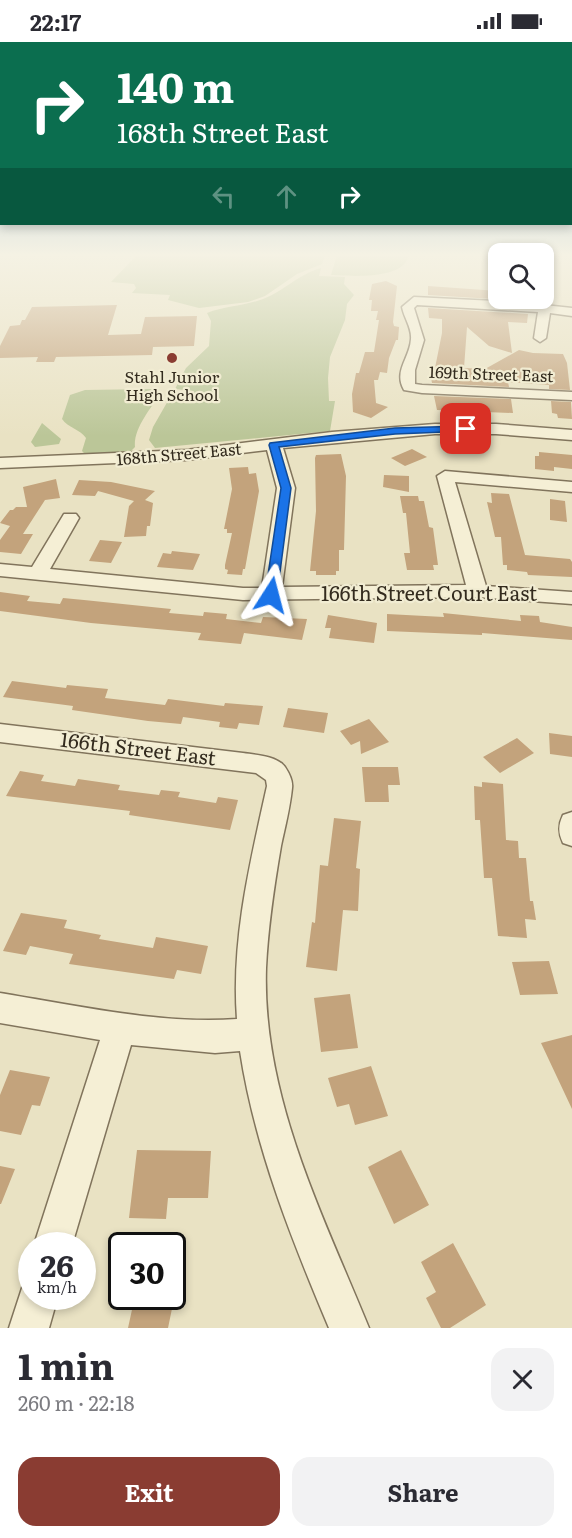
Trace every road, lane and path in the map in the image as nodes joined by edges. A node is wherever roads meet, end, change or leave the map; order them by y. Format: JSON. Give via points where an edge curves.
{"nodes":[{"id":1,"x":411,"y":315,"type":"edge"},
{"id":2,"x":544,"y":315,"type":"edge"},
{"id":3,"x":540,"y":338,"type":"dead end"},
{"id":4,"x":524,"y":393,"type":"junction"},
{"id":5,"x":572,"y":396,"type":"edge"},
{"id":6,"x":530,"y":420,"type":"junction"},
{"id":7,"x":572,"y":435,"type":"edge"},
{"id":8,"x":274,"y":445,"type":"junction"},
{"id":9,"x":0,"y":463,"type":"edge"},
{"id":10,"x":572,"y":487,"type":"edge"},
{"id":11,"x":69,"y":518,"type":"dead end"},
{"id":12,"x":0,"y":570,"type":"edge"},
{"id":13,"x":38,"y":573,"type":"junction"},
{"id":14,"x":478,"y":591,"type":"junction"},
{"id":15,"x":271,"y":595,"type":"junction"},
{"id":16,"x":572,"y":598,"type":"edge"},
{"id":17,"x":0,"y":733,"type":"edge"},
{"id":18,"x":572,"y":823,"type":"edge"},
{"id":19,"x":572,"y":835,"type":"edge"},
{"id":20,"x":0,"y":1008,"type":"edge"},
{"id":21,"x":120,"y":1028,"type":"junction"},
{"id":22,"x":254,"y":1034,"type":"junction"},
{"id":23,"x":57,"y":1232,"type":"edge"},
{"id":24,"x":34,"y":1310,"type":"edge"},
{"id":25,"x":29,"y":1328,"type":"edge"},
{"id":26,"x":349,"y":1328,"type":"edge"}],
"edges":[{"from":1,"to":4,"type":"street","name":"169th Street East","via":[[418,341],[408,363],[409,387]]},
{"from":2,"to":3,"type":"street"},
{"from":4,"to":5,"type":"street","name":"169th Street East"},
{"from":4,"to":6,"type":"street"},
{"from":6,"to":7,"type":"street","name":"168th Street East"},
{"from":6,"to":8,"type":"street","name":"168th Street East"},
{"from":8,"to":9,"type":"street","name":"168th Street East","via":[[145,458]]},
{"from":8,"to":15,"type":"street","via":[[286,488]]},
{"from":10,"to":14,"type":"street","via":[[445,476]]},
{"from":11,"to":13,"type":"street"},
{"from":12,"to":13,"type":"street","name":"166th Street Court East"},
{"from":13,"to":15,"type":"street","name":"166th Street Court East"},
{"from":14,"to":15,"type":"street","name":"166th Street Court East"},
{"from":14,"to":16,"type":"street","name":"166th Street Court East"},
{"from":17,"to":22,"type":"street","name":"166th Street East","via":[[243,762],[275,770],[280,786],[258,896],[251,967]]},
{"from":18,"to":19,"type":"street"},
{"from":20,"to":21,"type":"street"},
{"from":21,"to":22,"type":"street","via":[[215,1037]]},
{"from":21,"to":23,"type":"street"},
{"from":22,"to":26,"type":"street","via":[[257,1068],[280,1155]]},
{"from":24,"to":25,"type":"street"}]}
